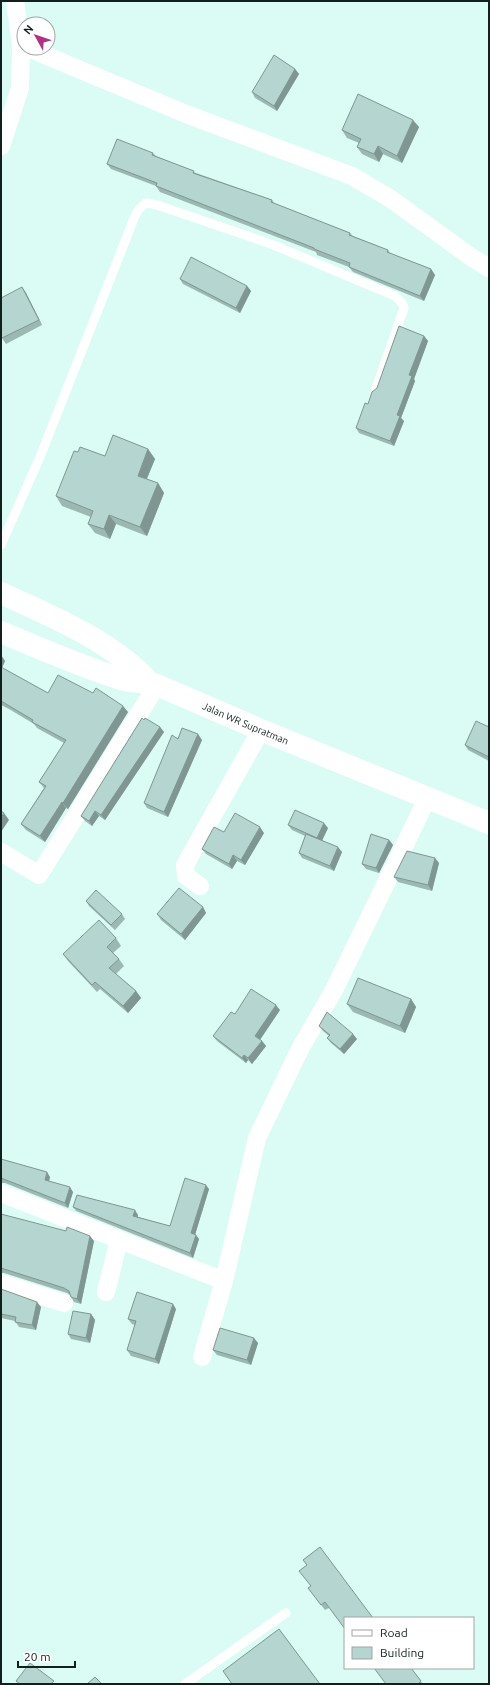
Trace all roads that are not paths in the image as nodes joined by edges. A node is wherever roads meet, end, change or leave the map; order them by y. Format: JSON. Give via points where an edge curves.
{"nodes":[{"id":1,"x":15,"y":1,"type":"edge"},
{"id":2,"x":18,"y":16,"type":"edge"},
{"id":3,"x":23,"y":56,"type":"edge"},
{"id":4,"x":48,"y":56,"type":"edge"},
{"id":5,"x":1,"y":146,"type":"edge"},
{"id":6,"x":489,"y":268,"type":"edge"},
{"id":7,"x":375,"y":391,"type":"edge"},
{"id":8,"x":1,"y":545,"type":"edge"},
{"id":9,"x":1,"y":593,"type":"edge"},
{"id":10,"x":1,"y":632,"type":"edge"},
{"id":11,"x":153,"y":684,"type":"junction"},
{"id":12,"x":261,"y":730,"type":"junction"},
{"id":13,"x":428,"y":797,"type":"junction"},
{"id":14,"x":489,"y":823,"type":"edge"},
{"id":15,"x":1,"y":852,"type":"edge"},
{"id":16,"x":200,"y":886,"type":"dead end"},
{"id":17,"x":1,"y":1193,"type":"edge"},
{"id":18,"x":119,"y":1240,"type":"junction"},
{"id":19,"x":224,"y":1281,"type":"junction"},
{"id":20,"x":1,"y":1283,"type":"edge"},
{"id":21,"x":106,"y":1292,"type":"dead end"},
{"id":22,"x":64,"y":1303,"type":"dead end"},
{"id":23,"x":202,"y":1357,"type":"dead end"},
{"id":24,"x":286,"y":1612,"type":"dead end"},
{"id":25,"x":185,"y":1684,"type":"edge"}],
"edges":[{"from":1,"to":2,"type":"street"},
{"from":3,"to":5,"type":"street","via":[[20,88]]},
{"from":4,"to":6,"type":"street","via":[[186,114],[352,176]]},
{"from":7,"to":8,"type":"lane","via":[[404,308],[395,296],[271,244],[157,204],[146,204],[135,216],[40,457]]},
{"from":9,"to":11,"type":"highway","via":[[88,636],[123,658]]},
{"from":10,"to":11,"type":"highway","name":"Jalan WR Supratman","via":[[121,679]]},
{"from":11,"to":12,"type":"highway","name":"Jalan WR Supratman"},
{"from":11,"to":15,"type":"street","via":[[39,875]]},
{"from":12,"to":13,"type":"highway","name":"Jalan WR Supratman"},
{"from":12,"to":16,"type":"street","via":[[185,865],[186,876]]},
{"from":13,"to":14,"type":"highway","name":"Jalan WR Supratman"},
{"from":13,"to":19,"type":"street","via":[[342,976],[300,1049],[257,1138]]},
{"from":17,"to":18,"type":"street"},
{"from":18,"to":19,"type":"street"},
{"from":18,"to":21,"type":"street"},
{"from":19,"to":23,"type":"street"},
{"from":20,"to":22,"type":"street"},
{"from":24,"to":25,"type":"lane"}]}
